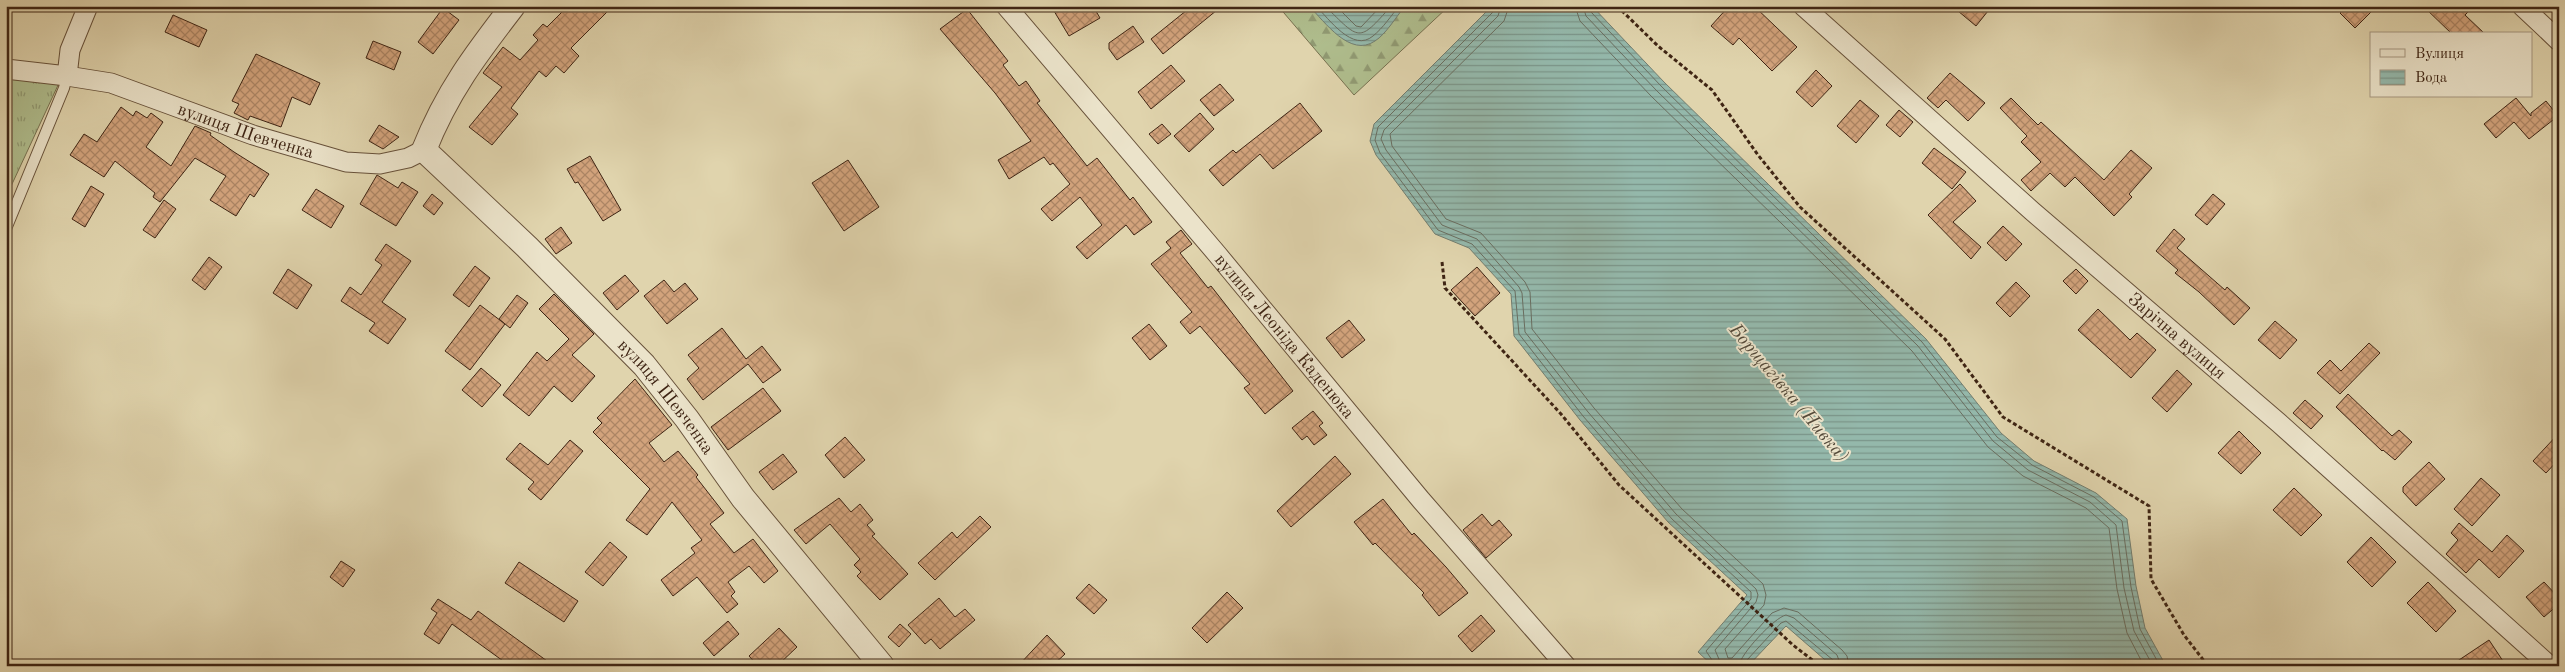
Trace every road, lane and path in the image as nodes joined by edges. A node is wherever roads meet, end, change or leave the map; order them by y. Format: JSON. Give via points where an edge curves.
{"nodes":[{"id":1,"x":88,"y":6,"type":"edge"},
{"id":2,"x":514,"y":6,"type":"edge"},
{"id":3,"x":1006,"y":6,"type":"edge"},
{"id":4,"x":1617,"y":6,"type":"edge"},
{"id":5,"x":1803,"y":6,"type":"edge"},
{"id":6,"x":2522,"y":6,"type":"edge"},
{"id":7,"x":2559,"y":41,"type":"edge"},
{"id":8,"x":6,"y":69,"type":"edge"},
{"id":9,"x":67,"y":76,"type":"junction"},
{"id":10,"x":424,"y":150,"type":"junction"},
{"id":11,"x":6,"y":228,"type":"edge"},
{"id":12,"x":1442,"y":262,"type":"dead end"},
{"id":13,"x":882,"y":666,"type":"edge"},
{"id":14,"x":1566,"y":666,"type":"edge"},
{"id":15,"x":1820,"y":666,"type":"edge"},
{"id":16,"x":2208,"y":666,"type":"edge"},
{"id":17,"x":2550,"y":666,"type":"edge"}],
"edges":[{"from":1,"to":9,"type":"street","via":[[70,50]]},
{"from":2,"to":10,"type":"street","via":[[466,68],[439,112]]},
{"from":3,"to":14,"type":"street","name":"вулиця Леоніда Каденюка","via":[[1218,254],[1421,500]]},
{"from":4,"to":16,"type":"path","via":[[1658,46],[1712,90],[1800,207],[1945,339],[2003,418],[2149,506],[2151,579],[2184,635]]},
{"from":5,"to":17,"type":"street","name":"Зарічна вулиця","via":[[2032,211],[2279,423]]},
{"from":6,"to":7,"type":"street"},
{"from":8,"to":9,"type":"street","name":"вулиця Шевченка"},
{"from":9,"to":10,"type":"street","name":"вулиця Шевченка","via":[[111,83],[254,135],[346,162],[380,164],[408,158]]},
{"from":9,"to":11,"type":"lane"},
{"from":10,"to":13,"type":"street","name":"вулиця Шевченка","via":[[527,247],[644,365],[743,498]]},
{"from":12,"to":15,"type":"path","via":[[1445,288],[1561,414],[1619,485]]}]}
